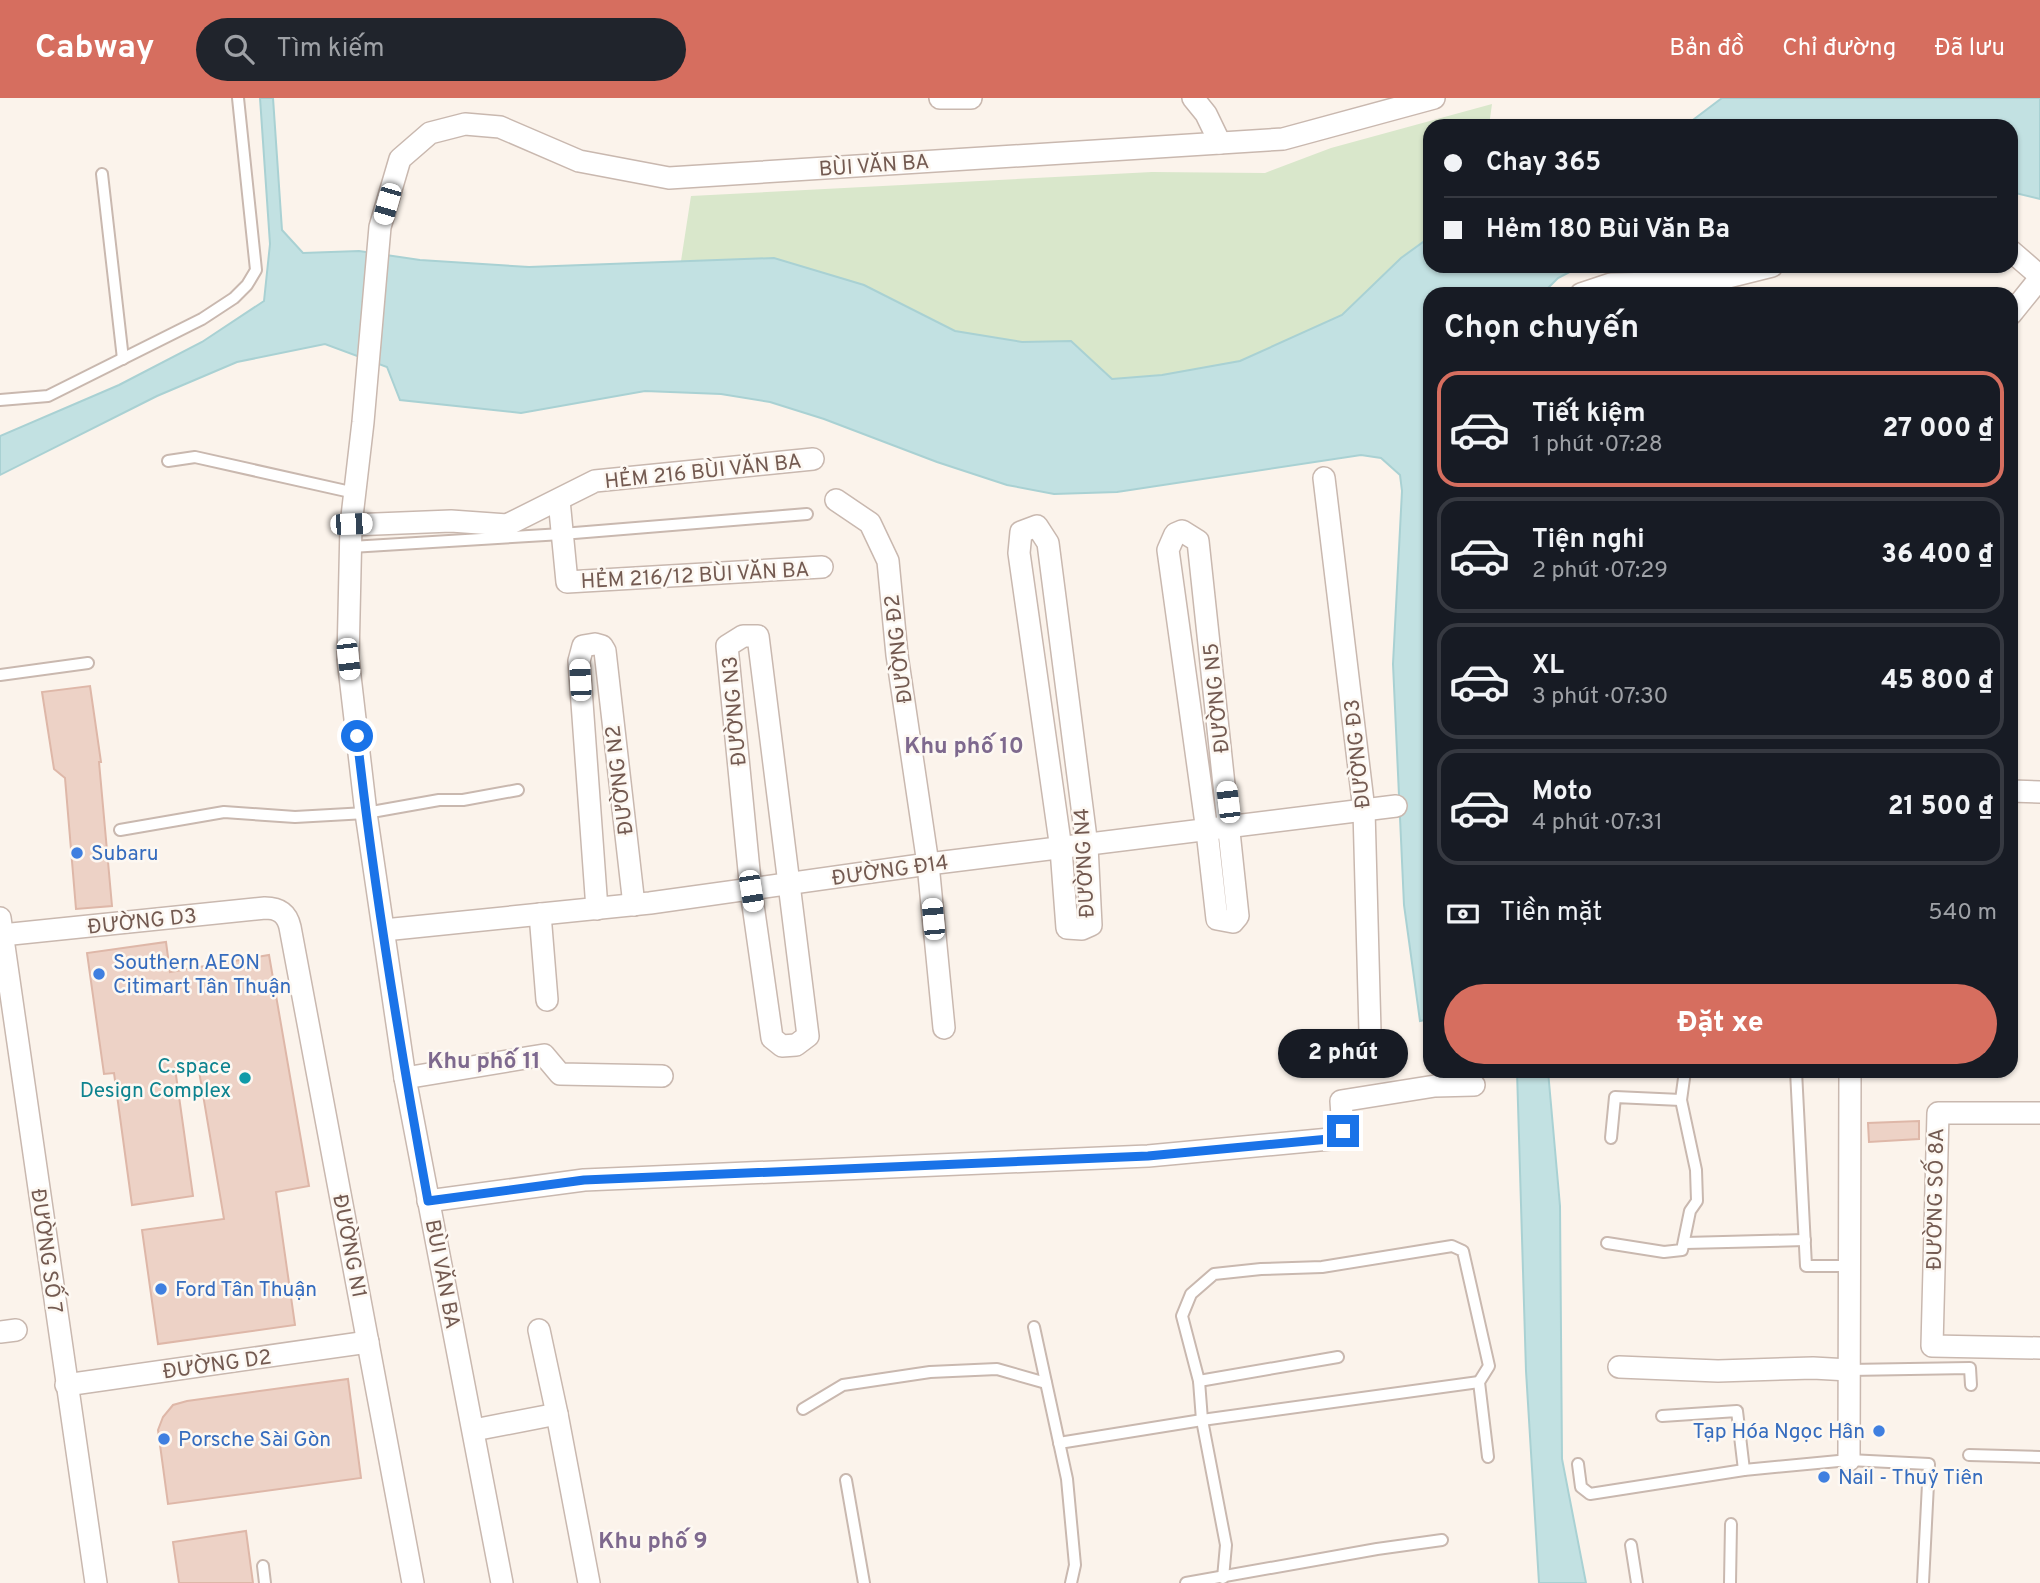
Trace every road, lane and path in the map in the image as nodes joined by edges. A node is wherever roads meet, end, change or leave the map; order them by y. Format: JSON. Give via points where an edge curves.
{"nodes":[{"id":1,"x":238,"y":98,"type":"edge"},
{"id":2,"x":940,"y":98,"type":"edge"},
{"id":3,"x":971,"y":98,"type":"edge"},
{"id":4,"x":1193,"y":98,"type":"edge"},
{"id":5,"x":1434,"y":98,"type":"edge"},
{"id":6,"x":1402,"y":103,"type":"edge"},
{"id":7,"x":1220,"y":143,"type":"junction"},
{"id":8,"x":102,"y":174,"type":"dead end"},
{"id":9,"x":2018,"y":257,"type":"edge"},
{"id":10,"x":1752,"y":273,"type":"edge"},
{"id":11,"x":2040,"y":277,"type":"edge"},
{"id":12,"x":1602,"y":287,"type":"edge"},
{"id":13,"x":1684,"y":287,"type":"edge"},
{"id":14,"x":1711,"y":287,"type":"edge"},
{"id":15,"x":2018,"y":305,"type":"edge"},
{"id":16,"x":122,"y":359,"type":"junction"},
{"id":17,"x":0,"y":400,"type":"edge"},
{"id":18,"x":813,"y":459,"type":"dead end"},
{"id":19,"x":168,"y":461,"type":"dead end"},
{"id":20,"x":1324,"y":478,"type":"dead end"},
{"id":21,"x":355,"y":493,"type":"junction"},
{"id":22,"x":559,"y":500,"type":"junction"},
{"id":23,"x":836,"y":500,"type":"dead end"},
{"id":24,"x":807,"y":514,"type":"dead end"},
{"id":25,"x":351,"y":524,"type":"junction"},
{"id":26,"x":562,"y":534,"type":"junction"},
{"id":27,"x":351,"y":547,"type":"junction"},
{"id":28,"x":822,"y":567,"type":"dead end"},
{"id":29,"x":88,"y":663,"type":"dead end"},
{"id":30,"x":0,"y":675,"type":"edge"},
{"id":31,"x":518,"y":790,"type":"dead end"},
{"id":32,"x":2018,"y":791,"type":"edge"},
{"id":33,"x":2040,"y":792,"type":"edge"},
{"id":34,"x":1396,"y":806,"type":"dead end"},
{"id":35,"x":1364,"y":810,"type":"junction"},
{"id":36,"x":366,"y":813,"type":"junction"},
{"id":37,"x":1231,"y":828,"type":"junction"},
{"id":38,"x":120,"y":830,"type":"dead end"},
{"id":39,"x":1207,"y":831,"type":"junction"},
{"id":40,"x":1087,"y":846,"type":"junction"},
{"id":41,"x":1061,"y":849,"type":"junction"},
{"id":42,"x":928,"y":864,"type":"junction"},
{"id":43,"x":791,"y":885,"type":"junction"},
{"id":44,"x":751,"y":891,"type":"junction"},
{"id":45,"x":634,"y":905,"type":"junction"},
{"id":46,"x":597,"y":909,"type":"junction"},
{"id":47,"x":281,"y":911,"type":"joint"},
{"id":48,"x":540,"y":914,"type":"junction"},
{"id":49,"x":1,"y":927,"type":"edge"},
{"id":50,"x":384,"y":930,"type":"junction"},
{"id":51,"x":547,"y":1000,"type":"dead end"},
{"id":52,"x":944,"y":1028,"type":"dead end"},
{"id":53,"x":1370,"y":1032,"type":"dead end"},
{"id":54,"x":662,"y":1076,"type":"dead end"},
{"id":55,"x":405,"y":1078,"type":"junction"},
{"id":56,"x":1684,"y":1078,"type":"edge"},
{"id":57,"x":1796,"y":1078,"type":"edge"},
{"id":58,"x":1850,"y":1078,"type":"edge"},
{"id":59,"x":1474,"y":1085,"type":"dead end"},
{"id":60,"x":1681,"y":1100,"type":"junction"},
{"id":61,"x":2040,"y":1113,"type":"edge"},
{"id":62,"x":1611,"y":1138,"type":"dead end"},
{"id":63,"x":428,"y":1201,"type":"junction"},
{"id":64,"x":1805,"y":1240,"type":"junction"},
{"id":65,"x":1685,"y":1242,"type":"junction"},
{"id":66,"x":1607,"y":1243,"type":"dead end"},
{"id":67,"x":1849,"y":1266,"type":"junction"},
{"id":68,"x":1034,"y":1327,"type":"dead end"},
{"id":69,"x":539,"y":1331,"type":"dead end"},
{"id":70,"x":368,"y":1342,"type":"junction"},
{"id":71,"x":2040,"y":1348,"type":"edge"},
{"id":72,"x":1338,"y":1357,"type":"dead end"},
{"id":73,"x":1619,"y":1367,"type":"dead end"},
{"id":74,"x":1849,"y":1370,"type":"junction"},
{"id":75,"x":1199,"y":1381,"type":"junction"},
{"id":76,"x":1479,"y":1382,"type":"junction"},
{"id":77,"x":1046,"y":1383,"type":"junction"},
{"id":78,"x":66,"y":1385,"type":"junction"},
{"id":79,"x":1971,"y":1385,"type":"dead end"},
{"id":80,"x":803,"y":1409,"type":"dead end"},
{"id":81,"x":557,"y":1414,"type":"junction"},
{"id":82,"x":1662,"y":1416,"type":"dead end"},
{"id":83,"x":1202,"y":1420,"type":"junction"},
{"id":84,"x":474,"y":1430,"type":"junction"},
{"id":85,"x":1059,"y":1443,"type":"junction"},
{"id":86,"x":1969,"y":1455,"type":"dead end"},
{"id":87,"x":1488,"y":1457,"type":"dead end"},
{"id":88,"x":2040,"y":1457,"type":"edge"},
{"id":89,"x":1849,"y":1460,"type":"junction"},
{"id":90,"x":1578,"y":1464,"type":"dead end"},
{"id":91,"x":1744,"y":1470,"type":"junction"},
{"id":92,"x":846,"y":1480,"type":"dead end"},
{"id":93,"x":1731,"y":1524,"type":"dead end"},
{"id":94,"x":1443,"y":1540,"type":"dead end"},
{"id":95,"x":1631,"y":1545,"type":"dead end"},
{"id":96,"x":263,"y":1566,"type":"dead end"},
{"id":97,"x":1223,"y":1578,"type":"junction"},
{"id":98,"x":96,"y":1583,"type":"edge"},
{"id":99,"x":265,"y":1583,"type":"edge"},
{"id":100,"x":413,"y":1583,"type":"edge"},
{"id":101,"x":502,"y":1583,"type":"edge"},
{"id":102,"x":589,"y":1583,"type":"edge"},
{"id":103,"x":864,"y":1583,"type":"edge"},
{"id":104,"x":1072,"y":1583,"type":"edge"},
{"id":105,"x":1186,"y":1583,"type":"edge"},
{"id":106,"x":1637,"y":1583,"type":"edge"},
{"id":107,"x":1730,"y":1583,"type":"edge"},
{"id":108,"x":1923,"y":1583,"type":"edge"}],
"edges":[{"from":1,"to":16,"type":"lane","via":[[256,270],[234,298]]},
{"from":2,"to":3,"type":"street"},
{"from":4,"to":7,"type":"street"},
{"from":5,"to":6,"type":"street","name":"BÙI VĂN BA"},
{"from":6,"to":7,"type":"street","name":"BÙI VĂN BA","via":[[1283,139]]},
{"from":7,"to":21,"type":"street","name":"BÙI VĂN BA","via":[[669,178],[579,161],[500,127],[465,124],[430,133],[400,159],[380,227]]},
{"from":8,"to":16,"type":"lane"},
{"from":9,"to":11,"type":"street"},
{"from":10,"to":14,"type":"street"},
{"from":11,"to":15,"type":"street"},
{"from":12,"to":13,"type":"street"},
{"from":16,"to":17,"type":"lane","via":[[48,396]]},
{"from":18,"to":22,"type":"street","name":"HẺM 216 BÙI VĂN BA","via":[[595,481]]},
{"from":19,"to":21,"type":"lane","via":[[195,457]]},
{"from":20,"to":35,"type":"street","name":"ĐƯỜNG Đ3"},
{"from":21,"to":25,"type":"street","name":"BÙI VĂN BA"},
{"from":22,"to":25,"type":"street","name":"HẺM 216 BÙI VĂN BA","via":[[507,525],[451,521]]},
{"from":22,"to":26,"type":"street","name":"HẺM 216/12 BÙI VĂN BA"},
{"from":23,"to":42,"type":"street","name":"ĐƯỜNG Đ2","via":[[870,523],[888,561]]},
{"from":24,"to":26,"type":"lane"},
{"from":25,"to":27,"type":"street","name":"BÙI VĂN BA"},
{"from":26,"to":27,"type":"lane"},
{"from":26,"to":28,"type":"street","name":"HẺM 216/12 BÙI VĂN BA","via":[[567,582]]},
{"from":27,"to":36,"type":"street","name":"BÙI VĂN BA","via":[[348,659]]},
{"from":29,"to":30,"type":"lane"},
{"from":31,"to":36,"type":"lane"},
{"from":32,"to":33,"type":"street"},
{"from":34,"to":35,"type":"street","name":"ĐƯỜNG Đ14"},
{"from":35,"to":37,"type":"street","name":"ĐƯỜNG Đ14"},
{"from":35,"to":53,"type":"street","name":"ĐƯỜNG Đ3"},
{"from":36,"to":38,"type":"lane","via":[[295,817],[224,812]]},
{"from":36,"to":50,"type":"street","name":"BÙI VĂN BA"},
{"from":37,"to":39,"type":"street","name":"ĐƯỜNG Đ14"},
{"from":37,"to":39,"type":"street","name":"ĐƯỜNG N5","via":[[1238,916],[1233,922],[1217,919]]},
{"from":37,"to":39,"type":"street","name":"ĐƯỜNG N5","via":[[1198,541],[1182,531],[1175,534],[1168,551]]},
{"from":39,"to":40,"type":"street","name":"ĐƯỜNG Đ14"},
{"from":40,"to":41,"type":"street","name":"ĐƯỜNG Đ14"},
{"from":40,"to":41,"type":"street","name":"ĐƯỜNG N4","via":[[1091,925],[1082,929],[1067,928]]},
{"from":40,"to":41,"type":"street","name":"ĐƯỜNG N4","via":[[1048,543],[1037,526],[1021,532],[1019,552]]},
{"from":41,"to":42,"type":"street","name":"ĐƯỜNG Đ14"},
{"from":42,"to":43,"type":"street","name":"ĐƯỜNG Đ14"},
{"from":42,"to":52,"type":"street","name":"ĐƯỜNG Đ2"},
{"from":43,"to":44,"type":"street","name":"ĐƯỜNG Đ14"},
{"from":43,"to":44,"type":"street","via":[[808,1036],[796,1045],[782,1046],[772,1038]]},
{"from":43,"to":44,"type":"street","name":"ĐƯỜNG N3","via":[[758,636],[743,636],[727,646]]},
{"from":44,"to":45,"type":"street","name":"ĐƯỜNG Đ14"},
{"from":45,"to":46,"type":"street","name":"ĐƯỜNG Đ14"},
{"from":45,"to":46,"type":"street","name":"ĐƯỜNG N2","via":[[605,651],[595,644],[583,646],[579,661]]},
{"from":46,"to":48,"type":"street","name":"ĐƯỜNG Đ14"},
{"from":47,"to":49,"type":"street","name":"ĐƯỜNG D3","via":[[265,908]]},
{"from":47,"to":70,"type":"street","name":"ĐƯỜNG N1","via":[[290,927]]},
{"from":48,"to":50,"type":"street","name":"ĐƯỜNG Đ14"},
{"from":48,"to":51,"type":"street"},
{"from":49,"to":78,"type":"street","name":"ĐƯỜNG SỐ 7"},
{"from":50,"to":55,"type":"street","name":"BÙI VĂN BA"},
{"from":54,"to":55,"type":"street","via":[[560,1074],[544,1055]]},
{"from":55,"to":63,"type":"street","name":"BÙI VĂN BA"},
{"from":56,"to":60,"type":"lane"},
{"from":57,"to":64,"type":"lane"},
{"from":58,"to":67,"type":"street"},
{"from":59,"to":63,"type":"street","via":[[1435,1086],[1340,1102],[1343,1131],[1339,1138],[1148,1156],[584,1180]]},
{"from":60,"to":62,"type":"lane","via":[[1615,1097]]},
{"from":60,"to":65,"type":"lane","via":[[1696,1170],[1697,1201],[1689,1211]]},
{"from":61,"to":71,"type":"street","name":"ĐƯỜNG SỐ 8A","via":[[1938,1113],[1932,1346]]},
{"from":63,"to":84,"type":"street","name":"BÙI VĂN BA"},
{"from":64,"to":65,"type":"lane"},
{"from":64,"to":67,"type":"lane","via":[[1806,1266]]},
{"from":65,"to":66,"type":"lane","via":[[1677,1252]]},
{"from":67,"to":74,"type":"street"},
{"from":68,"to":77,"type":"lane"},
{"from":69,"to":81,"type":"street"},
{"from":70,"to":78,"type":"street","name":"ĐƯỜNG D2"},
{"from":70,"to":100,"type":"street","name":"ĐƯỜNG N1"},
{"from":72,"to":75,"type":"lane"},
{"from":73,"to":74,"type":"street"},
{"from":74,"to":79,"type":"lane","via":[[1970,1368]]},
{"from":74,"to":89,"type":"street"},
{"from":75,"to":76,"type":"lane","via":[[1182,1316],[1191,1294],[1214,1274],[1322,1267],[1452,1246],[1463,1251],[1489,1366]]},
{"from":75,"to":83,"type":"lane"},
{"from":76,"to":83,"type":"lane"},
{"from":76,"to":87,"type":"lane"},
{"from":77,"to":80,"type":"lane","via":[[997,1369],[930,1372],[843,1385]]},
{"from":77,"to":85,"type":"lane"},
{"from":78,"to":98,"type":"street","name":"ĐƯỜNG SỐ 7"},
{"from":81,"to":84,"type":"street"},
{"from":81,"to":102,"type":"street"},
{"from":82,"to":91,"type":"lane","via":[[1737,1411]]},
{"from":83,"to":85,"type":"lane"},
{"from":83,"to":97,"type":"lane","via":[[1226,1545]]},
{"from":84,"to":101,"type":"street","name":"BÙI VĂN BA"},
{"from":85,"to":104,"type":"lane","via":[[1074,1552]]},
{"from":86,"to":88,"type":"lane"},
{"from":89,"to":91,"type":"lane"},
{"from":89,"to":108,"type":"lane","via":[[1929,1464]]},
{"from":90,"to":91,"type":"lane","via":[[1581,1487],[1590,1494]]},
{"from":92,"to":103,"type":"lane"},
{"from":93,"to":107,"type":"lane"},
{"from":94,"to":97,"type":"lane"},
{"from":95,"to":106,"type":"lane"},
{"from":96,"to":99,"type":"lane"},
{"from":97,"to":105,"type":"lane"}]}
